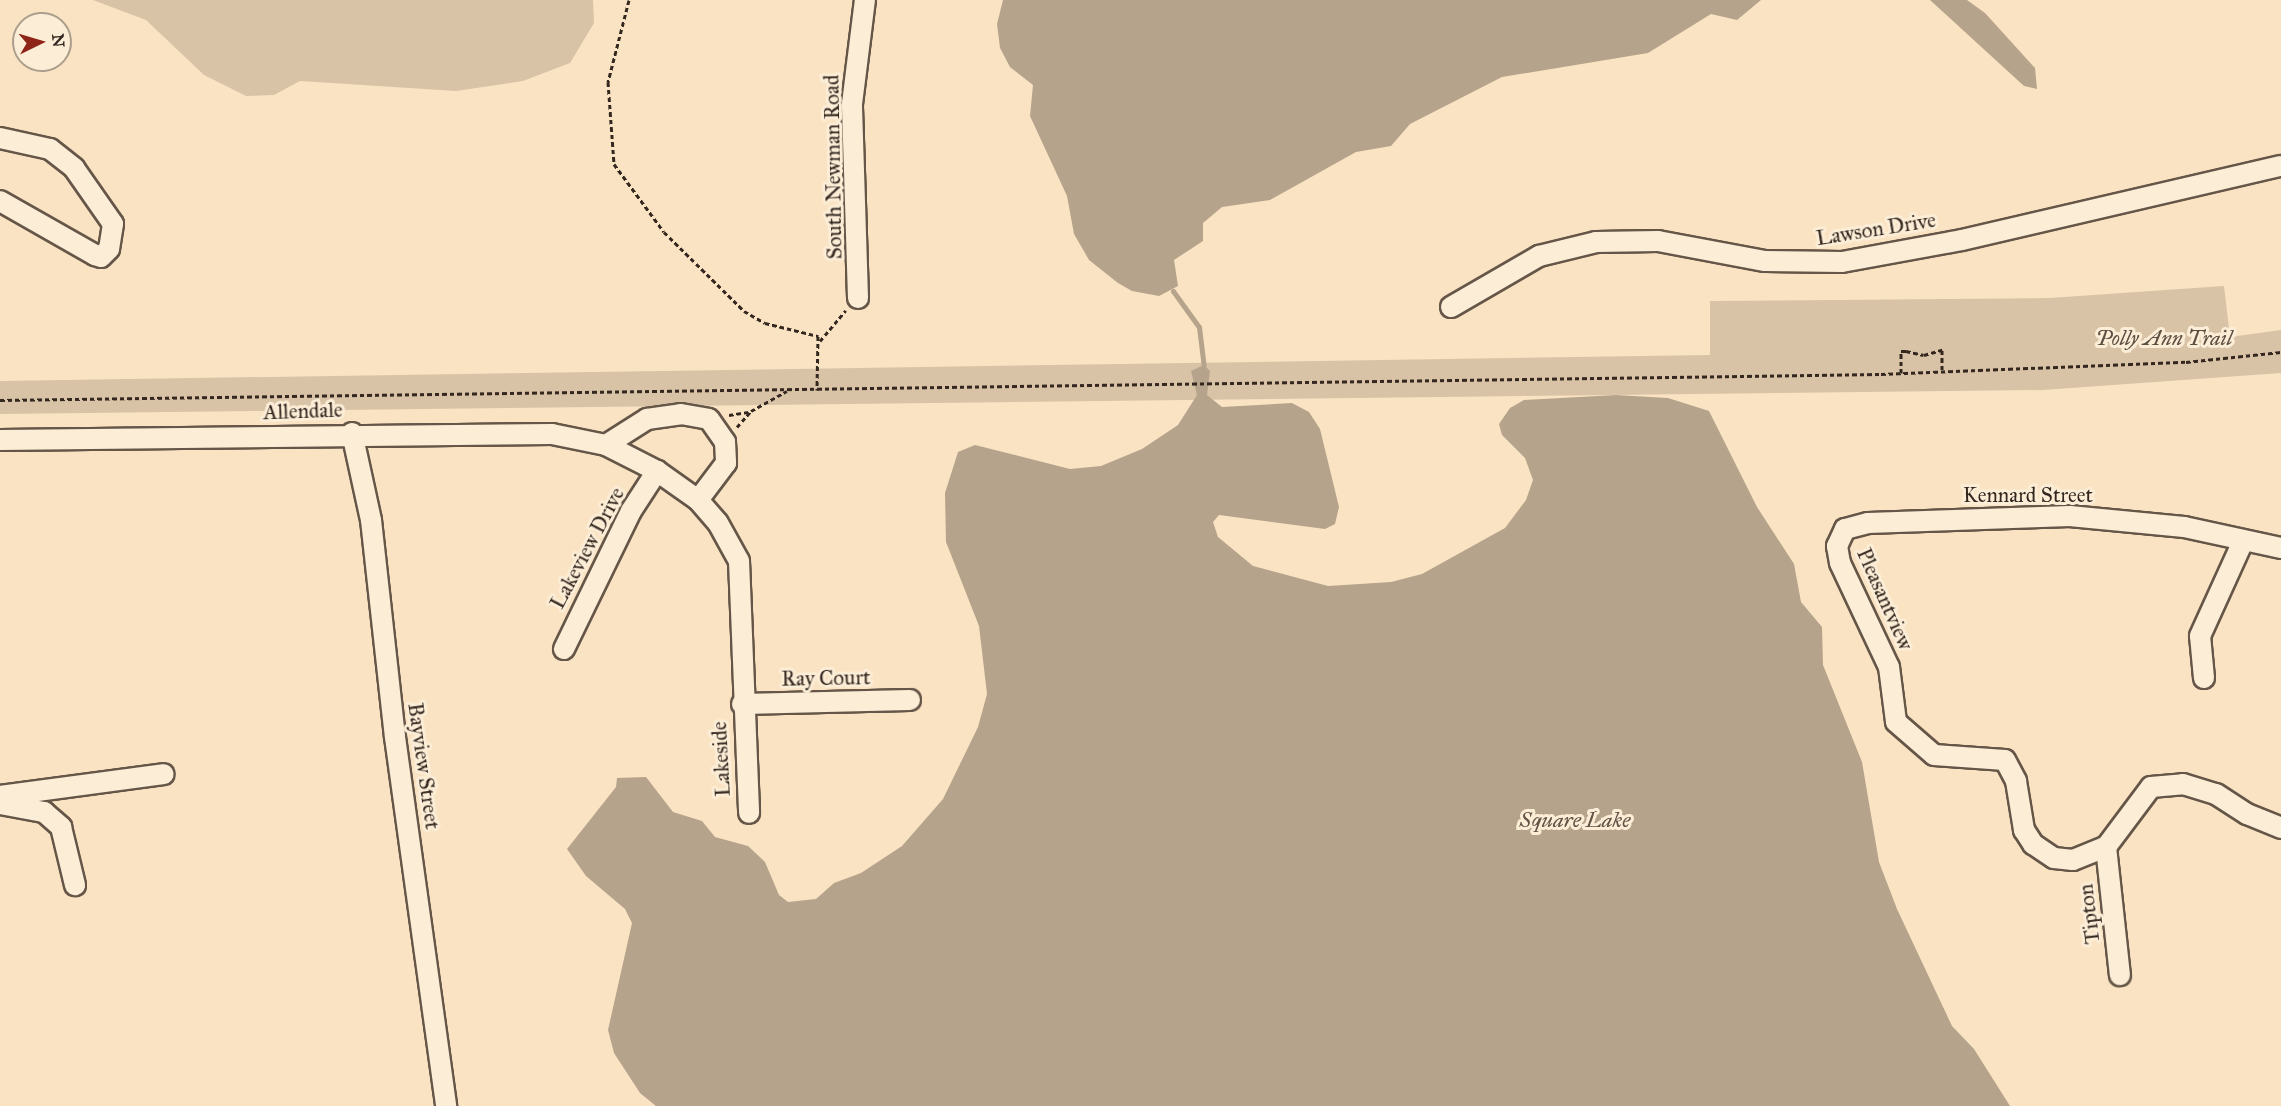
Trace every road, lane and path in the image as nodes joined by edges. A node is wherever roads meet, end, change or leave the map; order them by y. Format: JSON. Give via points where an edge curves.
{"nodes":[{"id":1,"x":629,"y":0,"type":"edge"},
{"id":2,"x":865,"y":0,"type":"edge"},
{"id":3,"x":0,"y":138,"type":"edge"},
{"id":4,"x":2281,"y":166,"type":"edge"},
{"id":5,"x":0,"y":201,"type":"edge"},
{"id":6,"x":858,"y":298,"type":"joint"},
{"id":7,"x":1451,"y":308,"type":"dead end"},
{"id":8,"x":820,"y":341,"type":"junction"},
{"id":9,"x":2281,"y":352,"type":"edge"},
{"id":10,"x":1942,"y":371,"type":"junction"},
{"id":11,"x":1901,"y":373,"type":"junction"},
{"id":12,"x":789,"y":390,"type":"junction"},
{"id":13,"x":817,"y":390,"type":"junction"},
{"id":14,"x":0,"y":400,"type":"edge"},
{"id":15,"x":352,"y":433,"type":"junction"},
{"id":16,"x":0,"y":440,"type":"edge"},
{"id":17,"x":725,"y":442,"type":"junction"},
{"id":18,"x":606,"y":445,"type":"junction"},
{"id":19,"x":657,"y":471,"type":"junction"},
{"id":20,"x":698,"y":500,"type":"junction"},
{"id":21,"x":1845,"y":530,"type":"joint"},
{"id":22,"x":2243,"y":541,"type":"junction"},
{"id":23,"x":2281,"y":548,"type":"edge"},
{"id":24,"x":564,"y":650,"type":"dead end"},
{"id":25,"x":2204,"y":678,"type":"dead end"},
{"id":26,"x":910,"y":700,"type":"dead end"},
{"id":27,"x":742,"y":704,"type":"junction"},
{"id":28,"x":164,"y":774,"type":"dead end"},
{"id":29,"x":0,"y":796,"type":"edge"},
{"id":30,"x":0,"y":804,"type":"edge"},
{"id":31,"x":748,"y":813,"type":"dead end"},
{"id":32,"x":2281,"y":828,"type":"edge"},
{"id":33,"x":2106,"y":847,"type":"junction"},
{"id":34,"x":75,"y":885,"type":"dead end"},
{"id":35,"x":2120,"y":975,"type":"dead end"},
{"id":36,"x":446,"y":1106,"type":"edge"}],
"edges":[{"from":1,"to":8,"type":"path","via":[[608,82],[609,141],[622,180],[686,255],[744,311],[765,323],[815,334]]},
{"from":2,"to":6,"type":"street","name":"South Newman Road","via":[[852,104]]},
{"from":3,"to":5,"type":"street","via":[[50,149],[74,168],[113,224],[109,249],[101,257],[95,255]]},
{"from":4,"to":7,"type":"street","name":"Lawson Drive","via":[[1962,240],[1842,262],[1765,261],[1658,241],[1596,242],[1539,256]]},
{"from":6,"to":8,"type":"path"},
{"from":8,"to":13,"type":"path"},
{"from":9,"to":10,"type":"path","via":[[2186,362]]},
{"from":10,"to":11,"type":"path"},
{"from":10,"to":11,"type":"path","via":[[1942,350],[1924,355],[1902,351]]},
{"from":11,"to":13,"type":"path"},
{"from":12,"to":13,"type":"path"},
{"from":12,"to":14,"type":"path"},
{"from":12,"to":17,"type":"path","via":[[751,411]]},
{"from":15,"to":16,"type":"street","name":"Allendale"},
{"from":15,"to":18,"type":"street","name":"Allendale","via":[[552,434]]},
{"from":15,"to":36,"type":"street","name":"Bayview Street","via":[[371,520],[395,737]]},
{"from":17,"to":18,"type":"street","via":[[709,419],[681,414],[647,419]]},
{"from":17,"to":20,"type":"street","via":[[724,469]]},
{"from":18,"to":19,"type":"street","name":"Allendale"},
{"from":19,"to":20,"type":"street","name":"Allendale"},
{"from":19,"to":24,"type":"street","name":"Lakeview Drive","via":[[631,510]]},
{"from":20,"to":27,"type":"street","name":"Lakeside","via":[[718,522],[739,561]]},
{"from":21,"to":22,"type":"street","name":"Kennard Street","via":[[1868,523],[2070,516],[2184,528]]},
{"from":21,"to":33,"type":"street","name":"Pleasantview","via":[[1837,546],[1840,563],[1889,667],[1896,722],[1934,755],[2005,760],[2016,781],[2024,830],[2033,844],[2054,858],[2073,860]]},
{"from":22,"to":23,"type":"street","name":"Kennard Street"},
{"from":22,"to":25,"type":"street","via":[[2200,636]]},
{"from":26,"to":27,"type":"street","name":"Ray Court"},
{"from":27,"to":31,"type":"street","name":"Lakeside"},
{"from":28,"to":29,"type":"street"},
{"from":30,"to":34,"type":"street","via":[[44,812],[61,827]]},
{"from":32,"to":33,"type":"street","via":[[2247,814],[2216,794],[2182,784],[2151,787]]},
{"from":33,"to":35,"type":"street","name":"Tipton"}]}
